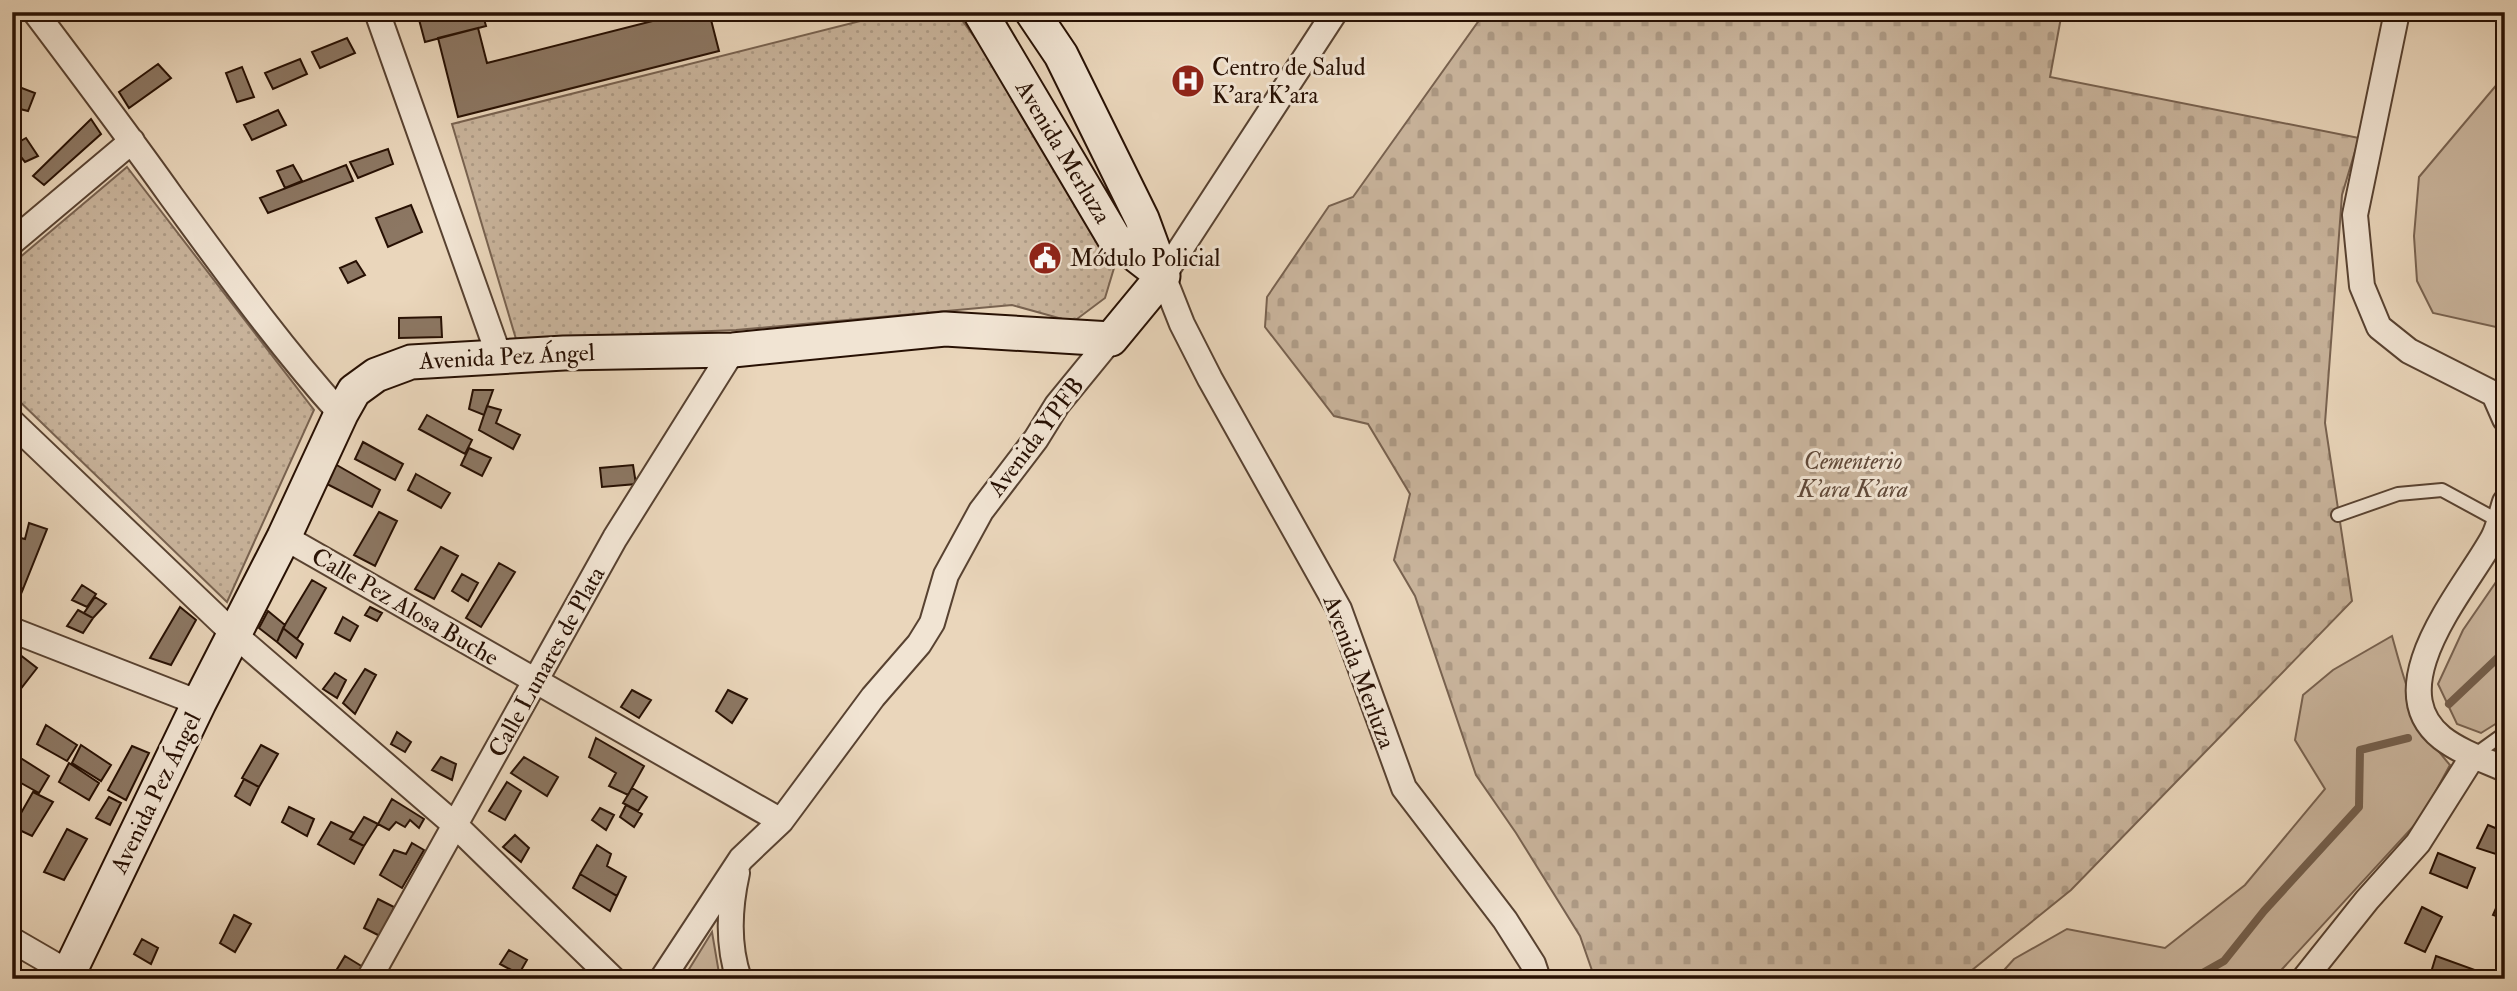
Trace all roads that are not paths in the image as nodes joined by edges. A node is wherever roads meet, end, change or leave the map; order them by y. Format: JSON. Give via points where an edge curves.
{"nodes":[{"id":1,"x":35,"y":12,"type":"edge"},
{"id":2,"x":377,"y":12,"type":"edge"},
{"id":3,"x":980,"y":12,"type":"edge"},
{"id":4,"x":1032,"y":12,"type":"edge"},
{"id":5,"x":1335,"y":12,"type":"edge"},
{"id":6,"x":2397,"y":12,"type":"edge"},
{"id":7,"x":132,"y":141,"type":"junction"},
{"id":8,"x":12,"y":242,"type":"edge"},
{"id":9,"x":1163,"y":276,"type":"junction"},
{"id":10,"x":1111,"y":339,"type":"junction"},
{"id":11,"x":733,"y":350,"type":"junction"},
{"id":12,"x":499,"y":356,"type":"junction"},
{"id":13,"x":341,"y":414,"type":"junction"},
{"id":14,"x":2505,"y":419,"type":"edge"},
{"id":15,"x":12,"y":422,"type":"edge"},
{"id":16,"x":2338,"y":514,"type":"dead end"},
{"id":17,"x":2501,"y":525,"type":"edge"},
{"id":18,"x":284,"y":537,"type":"junction"},
{"id":19,"x":12,"y":630,"type":"edge"},
{"id":20,"x":235,"y":635,"type":"junction"},
{"id":21,"x":536,"y":683,"type":"junction"},
{"id":22,"x":199,"y":704,"type":"junction"},
{"id":23,"x":2505,"y":733,"type":"edge"},
{"id":24,"x":2473,"y":756,"type":"junction"},
{"id":25,"x":2505,"y":769,"type":"edge"},
{"id":26,"x":781,"y":821,"type":"junction"},
{"id":27,"x":455,"y":825,"type":"junction"},
{"id":28,"x":740,"y":859,"type":"junction"},
{"id":29,"x":12,"y":940,"type":"edge"},
{"id":30,"x":67,"y":976,"type":"edge"},
{"id":31,"x":369,"y":979,"type":"edge"},
{"id":32,"x":613,"y":979,"type":"edge"},
{"id":33,"x":662,"y":979,"type":"edge"},
{"id":34,"x":739,"y":979,"type":"edge"},
{"id":35,"x":1538,"y":979,"type":"edge"},
{"id":36,"x":2304,"y":979,"type":"edge"}],
"edges":[{"from":1,"to":7,"type":"street"},
{"from":2,"to":12,"type":"street"},
{"from":3,"to":9,"type":"street","name":"Avenida Merluza","via":[[1114,238]]},
{"from":4,"to":9,"type":"street","name":"Avenida Merluza","via":[[1067,66],[1142,219]]},
{"from":5,"to":9,"type":"street","name":"Avenida YPFB"},
{"from":6,"to":14,"type":"street","via":[[2355,215],[2362,286],[2379,327],[2409,351],[2494,394]]},
{"from":7,"to":8,"type":"street"},
{"from":7,"to":13,"type":"street","via":[[247,302]]},
{"from":9,"to":10,"type":"street","name":"Avenida YPFB"},
{"from":9,"to":35,"type":"street","name":"Avenida Merluza","via":[[1210,379],[1339,610],[1404,788],[1505,920]]},
{"from":10,"to":11,"type":"street","name":"Avenida Pez Ángel","via":[[945,330]]},
{"from":10,"to":26,"type":"street","name":"Avenida YPFB","via":[[981,511],[946,575],[932,622],[919,644],[873,697]]},
{"from":11,"to":12,"type":"street","name":"Avenida Pez Ángel"},
{"from":11,"to":21,"type":"street","name":"Calle Lunares de Plata","via":[[615,538]]},
{"from":12,"to":13,"type":"street","name":"Avenida Pez Ángel","via":[[411,362],[376,375],[354,391]]},
{"from":13,"to":18,"type":"street","name":"Avenida Pez Ángel"},
{"from":15,"to":20,"type":"street"},
{"from":16,"to":17,"type":"lane","via":[[2398,494],[2442,490]]},
{"from":17,"to":24,"type":"street","via":[[2431,640],[2417,685],[2430,724],[2441,737]]},
{"from":18,"to":20,"type":"street","name":"Avenida Pez Ángel"},
{"from":18,"to":21,"type":"street","name":"Calle Pez Alosa Buche"},
{"from":19,"to":22,"type":"street"},
{"from":20,"to":22,"type":"street","name":"Avenida Pez Ángel"},
{"from":20,"to":27,"type":"street"},
{"from":21,"to":26,"type":"street","name":"Calle Pez Alosa Buche"},
{"from":21,"to":27,"type":"street","name":"Calle Lunares de Plata"},
{"from":22,"to":30,"type":"street","name":"Avenida Pez Ángel"},
{"from":23,"to":24,"type":"lane"},
{"from":24,"to":25,"type":"street"},
{"from":24,"to":36,"type":"street","via":[[2418,843]]},
{"from":26,"to":28,"type":"street","name":"Avenida YPFB"},
{"from":27,"to":31,"type":"street","name":"Calle Lunares de Plata"},
{"from":27,"to":32,"type":"street"},
{"from":28,"to":33,"type":"street","name":"Avenida YPFB"},
{"from":28,"to":34,"type":"street","via":[[730,917]]},
{"from":29,"to":30,"type":"street"}]}
